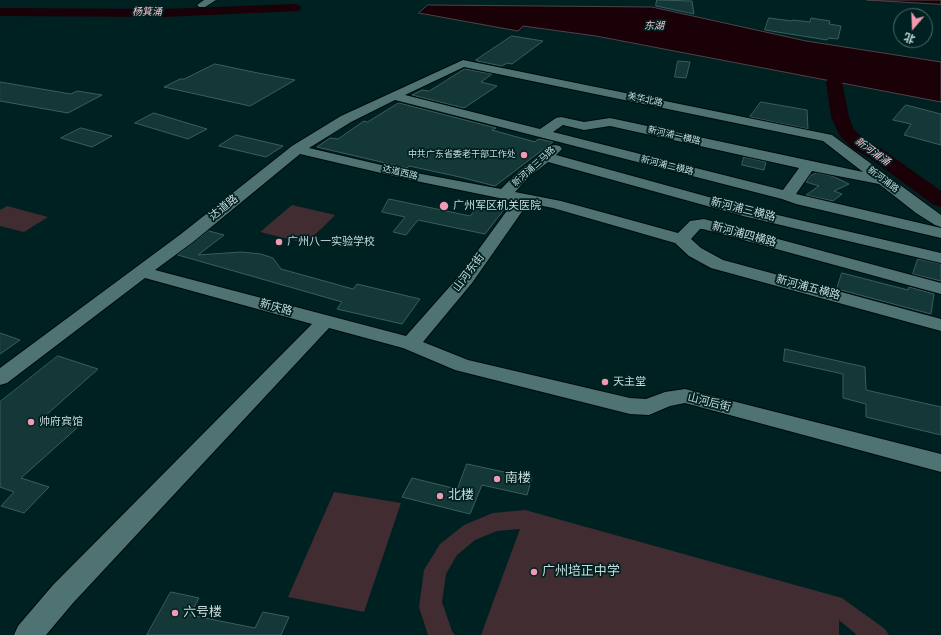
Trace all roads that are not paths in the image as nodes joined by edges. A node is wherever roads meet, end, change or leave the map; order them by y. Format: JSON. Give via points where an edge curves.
{"nodes":[{"id":1,"x":211,"y":0,"type":"edge"},
{"id":2,"x":202,"y":5,"type":"dead end"},
{"id":3,"x":463,"y":63,"type":"joint"},
{"id":4,"x":394,"y":96,"type":"junction"},
{"id":5,"x":542,"y":134,"type":"junction"},
{"id":6,"x":827,"y":138,"type":"joint"},
{"id":7,"x":564,"y":140,"type":"junction"},
{"id":8,"x":297,"y":149,"type":"junction"},
{"id":9,"x":546,"y":157,"type":"junction"},
{"id":10,"x":808,"y":166,"type":"junction"},
{"id":11,"x":884,"y":181,"type":"junction"},
{"id":12,"x":504,"y":195,"type":"junction"},
{"id":13,"x":787,"y":196,"type":"junction"},
{"id":14,"x":523,"y":199,"type":"junction"},
{"id":15,"x":941,"y":222,"type":"edge"},
{"id":16,"x":941,"y":233,"type":"edge"},
{"id":17,"x":681,"y":239,"type":"junction"},
{"id":18,"x":941,"y":258,"type":"edge"},
{"id":19,"x":142,"y":272,"type":"junction"},
{"id":20,"x":941,"y":289,"type":"edge"},
{"id":21,"x":325,"y":321,"type":"junction"},
{"id":22,"x":941,"y":325,"type":"edge"},
{"id":23,"x":410,"y":344,"type":"junction"},
{"id":24,"x":0,"y":378,"type":"edge"},
{"id":25,"x":941,"y":463,"type":"edge"},
{"id":26,"x":28,"y":635,"type":"edge"}],
"edges":[{"from":1,"to":2,"type":"street"},
{"from":3,"to":4,"type":"street","name":"达道路"},
{"from":3,"to":6,"type":"street","name":"美华北路"},
{"from":4,"to":5,"type":"street","name":"新河浦二横路"},
{"from":4,"to":8,"type":"street","name":"达道路"},
{"from":5,"to":7,"type":"street","name":"新河浦二横路"},
{"from":5,"to":10,"type":"street","name":"新河浦一横路","via":[[561,121],[584,126],[610,122]]},
{"from":6,"to":11,"type":"street","name":"新河浦路"},
{"from":7,"to":9,"type":"street","name":"新河浦三马路"},
{"from":7,"to":13,"type":"street","name":"新河浦二横路"},
{"from":8,"to":12,"type":"street","name":"达道西路"},
{"from":8,"to":19,"type":"street","name":"达道路"},
{"from":9,"to":12,"type":"street","name":"新河浦三马路","via":[[522,175]]},
{"from":9,"to":18,"type":"street","name":"新河浦三横路","via":[[746,212]]},
{"from":10,"to":11,"type":"street","name":"新河浦一横路"},
{"from":10,"to":13,"type":"street"},
{"from":11,"to":15,"type":"street","name":"新河浦路"},
{"from":12,"to":14,"type":"street"},
{"from":13,"to":16,"type":"street","name":"新河浦二横路"},
{"from":14,"to":17,"type":"street","via":[[555,204]]},
{"from":14,"to":23,"type":"street","name":"山河东街","via":[[466,279]]},
{"from":17,"to":20,"type":"street","name":"新河浦四横路","via":[[696,224],[704,224]]},
{"from":17,"to":22,"type":"street","name":"新河浦五横路","via":[[695,252],[717,264]]},
{"from":19,"to":21,"type":"street","name":"新庆路"},
{"from":19,"to":24,"type":"street","name":"达道路"},
{"from":21,"to":23,"type":"street","name":"新庆路"},
{"from":21,"to":26,"type":"street","via":[[63,594]]},
{"from":23,"to":25,"type":"street","name":"山河后街","via":[[462,365],[630,406],[649,407],[665,399],[684,396]]}]}
